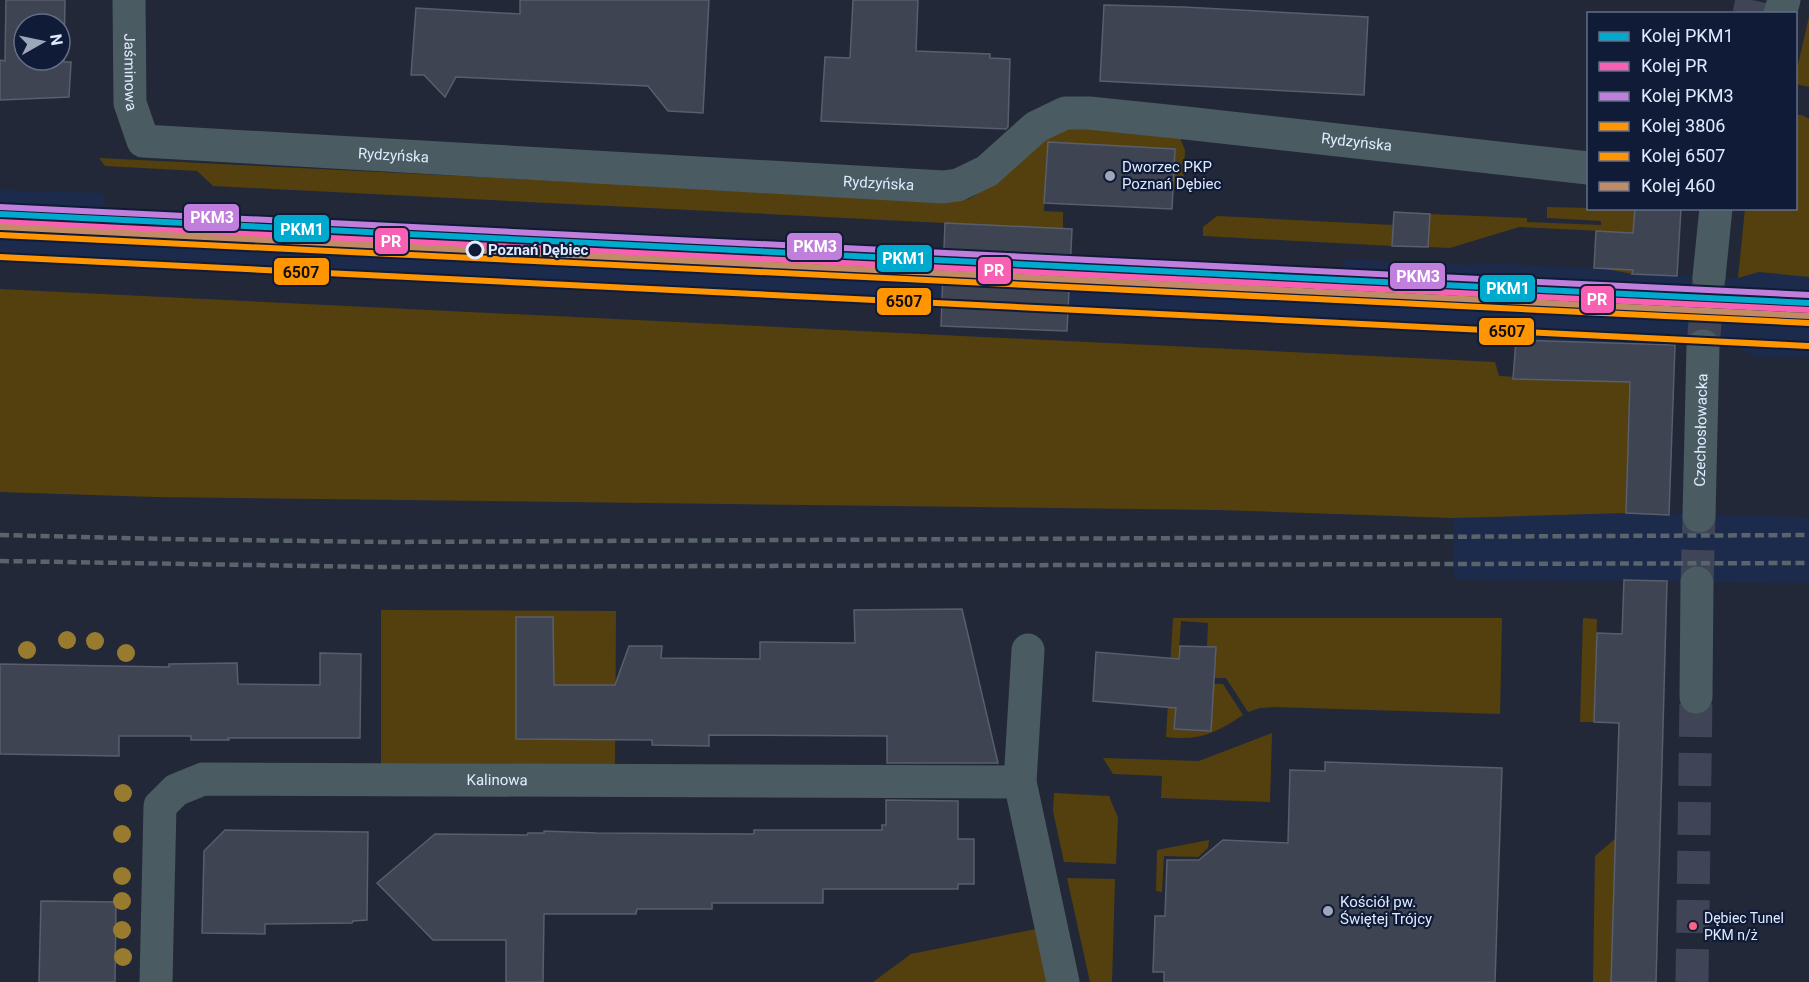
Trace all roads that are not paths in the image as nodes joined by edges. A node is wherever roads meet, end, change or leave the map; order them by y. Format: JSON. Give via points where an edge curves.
{"nodes":[{"id":1,"x":129,"y":0,"type":"edge"},
{"id":2,"x":143,"y":141,"type":"joint"},
{"id":3,"x":1587,"y":168,"type":"edge"},
{"id":4,"x":1716,"y":210,"type":"edge"},
{"id":5,"x":1709,"y":277,"type":"tunnel mouth"},
{"id":6,"x":1703,"y":346,"type":"tunnel mouth"},
{"id":7,"x":1699,"y":516,"type":"tunnel mouth"},
{"id":8,"x":1697,"y":583,"type":"tunnel mouth"},
{"id":9,"x":1028,"y":650,"type":"dead end"},
{"id":10,"x":1696,"y":697,"type":"tunnel mouth"},
{"id":11,"x":1020,"y":782,"type":"junction"},
{"id":12,"x":156,"y":982,"type":"edge"},
{"id":13,"x":1063,"y":982,"type":"edge"}],
"edges":[{"from":1,"to":2,"type":"street","name":"Jaśminowa","via":[[130,104]]},
{"from":2,"to":3,"type":"street","name":"Rydzyńska","via":[[943,187],[958,185],[987,171],[1036,127],[1065,113],[1089,113]]},
{"from":4,"to":5,"type":"street"},
{"from":6,"to":7,"type":"street","name":"Czechosłowacka"},
{"from":8,"to":10,"type":"street"},
{"from":9,"to":11,"type":"street"},
{"from":11,"to":12,"type":"street","name":"Kalinowa","via":[[203,779],[176,790],[160,806]]},
{"from":11,"to":13,"type":"street"}]}
